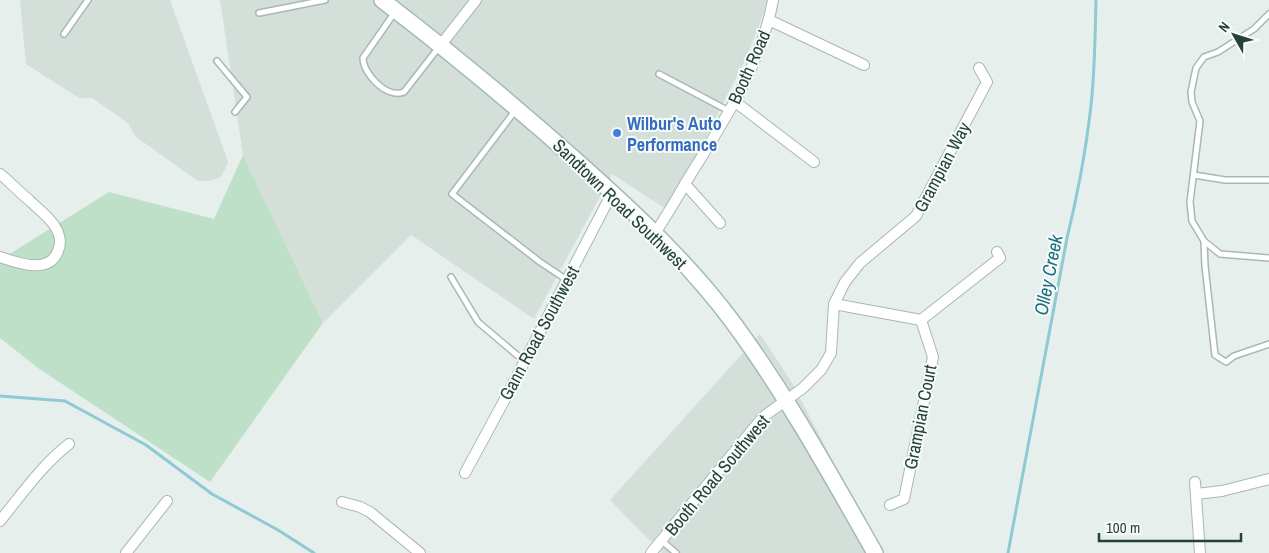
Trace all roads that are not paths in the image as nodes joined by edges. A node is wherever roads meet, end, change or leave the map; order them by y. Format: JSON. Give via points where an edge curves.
{"nodes":[{"id":1,"x":88,"y":0,"type":"edge"},
{"id":2,"x":325,"y":0,"type":"edge"},
{"id":3,"x":382,"y":0,"type":"edge"},
{"id":4,"x":476,"y":0,"type":"edge"},
{"id":5,"x":773,"y":0,"type":"edge"},
{"id":6,"x":396,"y":11,"type":"junction"},
{"id":7,"x":259,"y":13,"type":"dead end"},
{"id":8,"x":1269,"y":14,"type":"edge"},
{"id":9,"x":769,"y":20,"type":"junction"},
{"id":10,"x":64,"y":34,"type":"dead end"},
{"id":11,"x":440,"y":46,"type":"junction"},
{"id":12,"x":217,"y":61,"type":"dead end"},
{"id":13,"x":864,"y":65,"type":"dead end"},
{"id":14,"x":979,"y":68,"type":"dead end"},
{"id":15,"x":659,"y":74,"type":"dead end"},
{"id":16,"x":732,"y":106,"type":"junction"},
{"id":17,"x":517,"y":109,"type":"junction"},
{"id":18,"x":235,"y":112,"type":"dead end"},
{"id":19,"x":814,"y":162,"type":"dead end"},
{"id":20,"x":0,"y":174,"type":"edge"},
{"id":21,"x":1194,"y":176,"type":"junction"},
{"id":22,"x":1269,"y":180,"type":"edge"},
{"id":23,"x":685,"y":184,"type":"junction"},
{"id":24,"x":612,"y":193,"type":"junction"},
{"id":25,"x":720,"y":223,"type":"dead end"},
{"id":26,"x":655,"y":233,"type":"junction"},
{"id":27,"x":1204,"y":241,"type":"junction"},
{"id":28,"x":997,"y":252,"type":"dead end"},
{"id":29,"x":0,"y":257,"type":"edge"},
{"id":30,"x":1269,"y":258,"type":"edge"},
{"id":31,"x":451,"y":277,"type":"dead end"},
{"id":32,"x":567,"y":280,"type":"junction"},
{"id":33,"x":834,"y":304,"type":"junction"},
{"id":34,"x":921,"y":320,"type":"junction"},
{"id":35,"x":1269,"y":344,"type":"edge"},
{"id":36,"x":525,"y":361,"type":"junction"},
{"id":37,"x":786,"y":400,"type":"junction"},
{"id":38,"x":69,"y":444,"type":"dead end"},
{"id":39,"x":465,"y":473,"type":"dead end"},
{"id":40,"x":1269,"y":479,"type":"edge"},
{"id":41,"x":1195,"y":482,"type":"dead end"},
{"id":42,"x":1196,"y":494,"type":"junction"},
{"id":43,"x":168,"y":501,"type":"dead end"},
{"id":44,"x":342,"y":502,"type":"dead end"},
{"id":45,"x":890,"y":505,"type":"dead end"},
{"id":46,"x":0,"y":522,"type":"edge"},
{"id":47,"x":661,"y":541,"type":"junction"},
{"id":48,"x":126,"y":553,"type":"edge"},
{"id":49,"x":420,"y":553,"type":"edge"},
{"id":50,"x":651,"y":553,"type":"edge"},
{"id":51,"x":676,"y":553,"type":"edge"},
{"id":52,"x":875,"y":553,"type":"edge"},
{"id":53,"x":1200,"y":553,"type":"edge"}],
"edges":[{"from":1,"to":10,"type":"lane"},
{"from":2,"to":7,"type":"lane"},
{"from":3,"to":6,"type":"street","name":"Sandtown Road Southwest"},
{"from":4,"to":11,"type":"street"},
{"from":5,"to":9,"type":"street","name":"Booth Road"},
{"from":6,"to":11,"type":"street","name":"Sandtown Road Southwest"},
{"from":6,"to":11,"type":"lane","via":[[363,58],[367,71],[378,83],[393,93],[404,92]]},
{"from":8,"to":21,"type":"lane","via":[[1254,29],[1204,57],[1196,68],[1192,102],[1200,121]]},
{"from":9,"to":13,"type":"street"},
{"from":9,"to":16,"type":"street","name":"Booth Road"},
{"from":11,"to":17,"type":"street","name":"Sandtown Road Southwest"},
{"from":12,"to":18,"type":"lane","via":[[247,97]]},
{"from":14,"to":33,"type":"street","name":"Grampian Way","via":[[987,82],[916,216],[860,263]]},
{"from":15,"to":16,"type":"lane","via":[[712,103]]},
{"from":16,"to":19,"type":"street"},
{"from":16,"to":23,"type":"street","name":"Booth Road"},
{"from":17,"to":24,"type":"street","name":"Sandtown Road Southwest"},
{"from":17,"to":32,"type":"lane","via":[[452,194]]},
{"from":20,"to":29,"type":"street","via":[[43,211],[60,239],[56,257],[44,265],[24,264]]},
{"from":21,"to":22,"type":"lane"},
{"from":21,"to":27,"type":"lane","via":[[1190,202],[1192,221]]},
{"from":23,"to":25,"type":"street"},
{"from":23,"to":26,"type":"street","name":"Booth Road"},
{"from":24,"to":26,"type":"street","name":"Sandtown Road Southwest"},
{"from":24,"to":32,"type":"street","name":"Gann Road Southwest"},
{"from":26,"to":37,"type":"street","name":"Sandtown Road Southwest","via":[[732,321]]},
{"from":27,"to":30,"type":"lane","via":[[1220,254]]},
{"from":27,"to":35,"type":"lane","via":[[1215,355],[1226,362]]},
{"from":28,"to":34,"type":"street","via":[[1000,258]]},
{"from":31,"to":36,"type":"lane","via":[[478,322]]},
{"from":32,"to":36,"type":"street","name":"Gann Road Southwest"},
{"from":33,"to":34,"type":"street"},
{"from":33,"to":37,"type":"street","name":"Grampian Way","via":[[831,352],[821,370]]},
{"from":34,"to":45,"type":"street","name":"Grampian Court","via":[[933,357],[904,499]]},
{"from":36,"to":39,"type":"street","name":"Gann Road Southwest"},
{"from":37,"to":47,"type":"street","name":"Booth Road Southwest","via":[[763,416]]},
{"from":37,"to":52,"type":"street","name":"Sandtown Road Southwest"},
{"from":38,"to":46,"type":"street","via":[[38,473]]},
{"from":40,"to":42,"type":"street"},
{"from":41,"to":42,"type":"street"},
{"from":42,"to":53,"type":"street"},
{"from":43,"to":48,"type":"street"},
{"from":44,"to":49,"type":"street","via":[[370,512]]},
{"from":47,"to":50,"type":"street","name":"Booth Road Southwest"},
{"from":47,"to":51,"type":"lane"}]}
